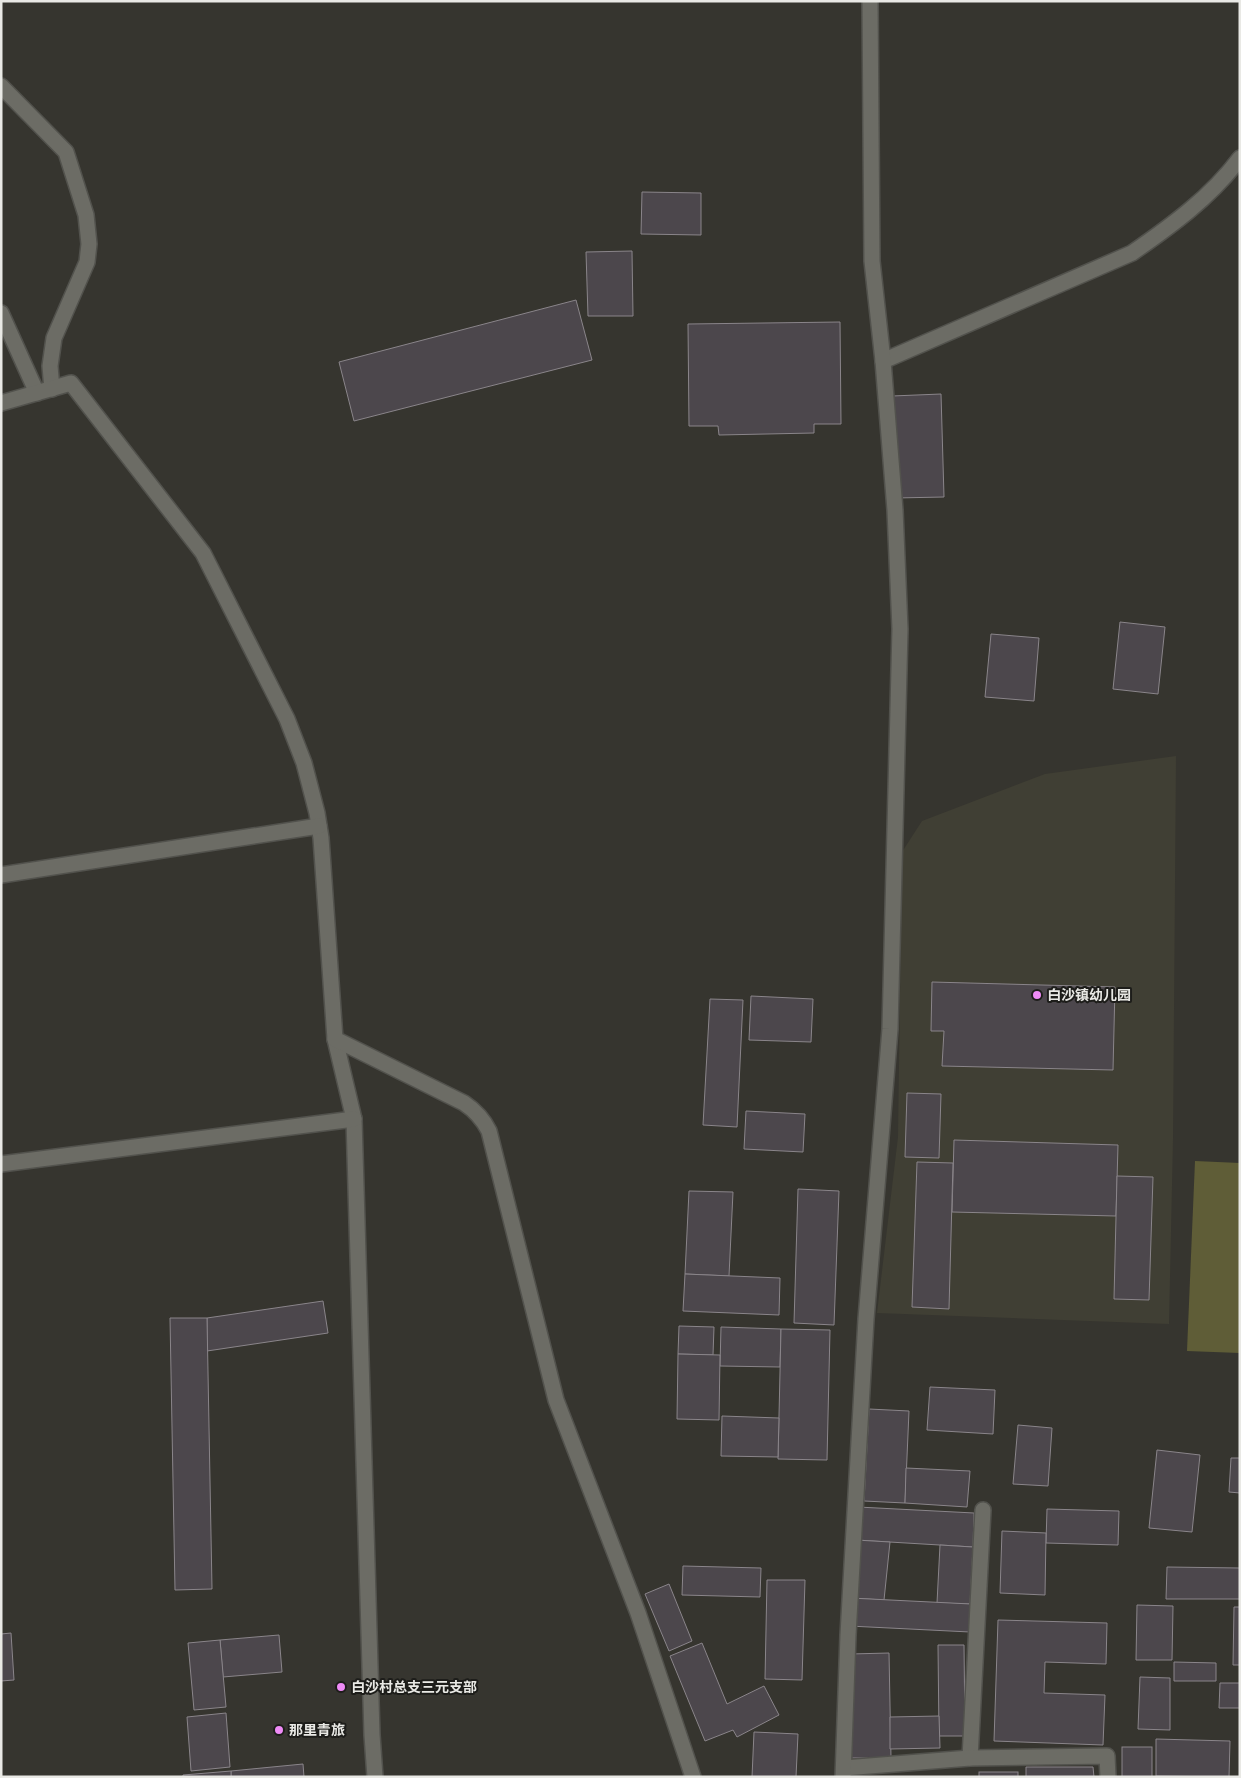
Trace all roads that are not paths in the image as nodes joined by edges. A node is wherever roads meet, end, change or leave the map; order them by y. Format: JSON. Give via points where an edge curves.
{"nodes":[{"id":1,"x":870,"y":1,"type":"edge"},
{"id":2,"x":1,"y":86,"type":"edge"},
{"id":3,"x":1240,"y":158,"type":"edge"},
{"id":4,"x":1,"y":313,"type":"edge"},
{"id":5,"x":883,"y":361,"type":"junction"},
{"id":6,"x":52,"y":389,"type":"junction"},
{"id":7,"x":37,"y":393,"type":"junction"},
{"id":8,"x":1,"y":403,"type":"edge"},
{"id":9,"x":319,"y":826,"type":"junction"},
{"id":10,"x":1,"y":875,"type":"edge"},
{"id":11,"x":335,"y":1039,"type":"junction"},
{"id":12,"x":354,"y":1119,"type":"junction"},
{"id":13,"x":1,"y":1164,"type":"edge"},
{"id":14,"x":983,"y":1510,"type":"dead end"},
{"id":15,"x":970,"y":1758,"type":"junction"},
{"id":16,"x":844,"y":1773,"type":"edge"},
{"id":17,"x":375,"y":1777,"type":"edge"},
{"id":18,"x":693,"y":1777,"type":"edge"},
{"id":19,"x":1108,"y":1777,"type":"edge"}],
"edges":[{"from":1,"to":5,"type":"street","via":[[872,261]]},
{"from":2,"to":6,"type":"street","via":[[66,152],[86,215],[90,244],[87,262],[54,338],[50,366]]},
{"from":3,"to":5,"type":"street","via":[[1202,200],[1132,253]]},
{"from":4,"to":7,"type":"street"},
{"from":5,"to":16,"type":"street","via":[[895,510],[900,629],[890,1029],[866,1319],[848,1636]]},
{"from":6,"to":7,"type":"street"},
{"from":6,"to":9,"type":"street","via":[[71,383],[203,552],[287,720],[304,764]]},
{"from":7,"to":8,"type":"street"},
{"from":9,"to":10,"type":"street"},
{"from":9,"to":11,"type":"street"},
{"from":11,"to":12,"type":"street"},
{"from":11,"to":18,"type":"street","via":[[464,1103],[479,1115],[489,1131],[556,1400],[638,1613]]},
{"from":12,"to":13,"type":"street"},
{"from":12,"to":17,"type":"street"},
{"from":14,"to":15,"type":"street"},
{"from":15,"to":16,"type":"street"},
{"from":15,"to":19,"type":"street","via":[[1107,1756]]}]}
